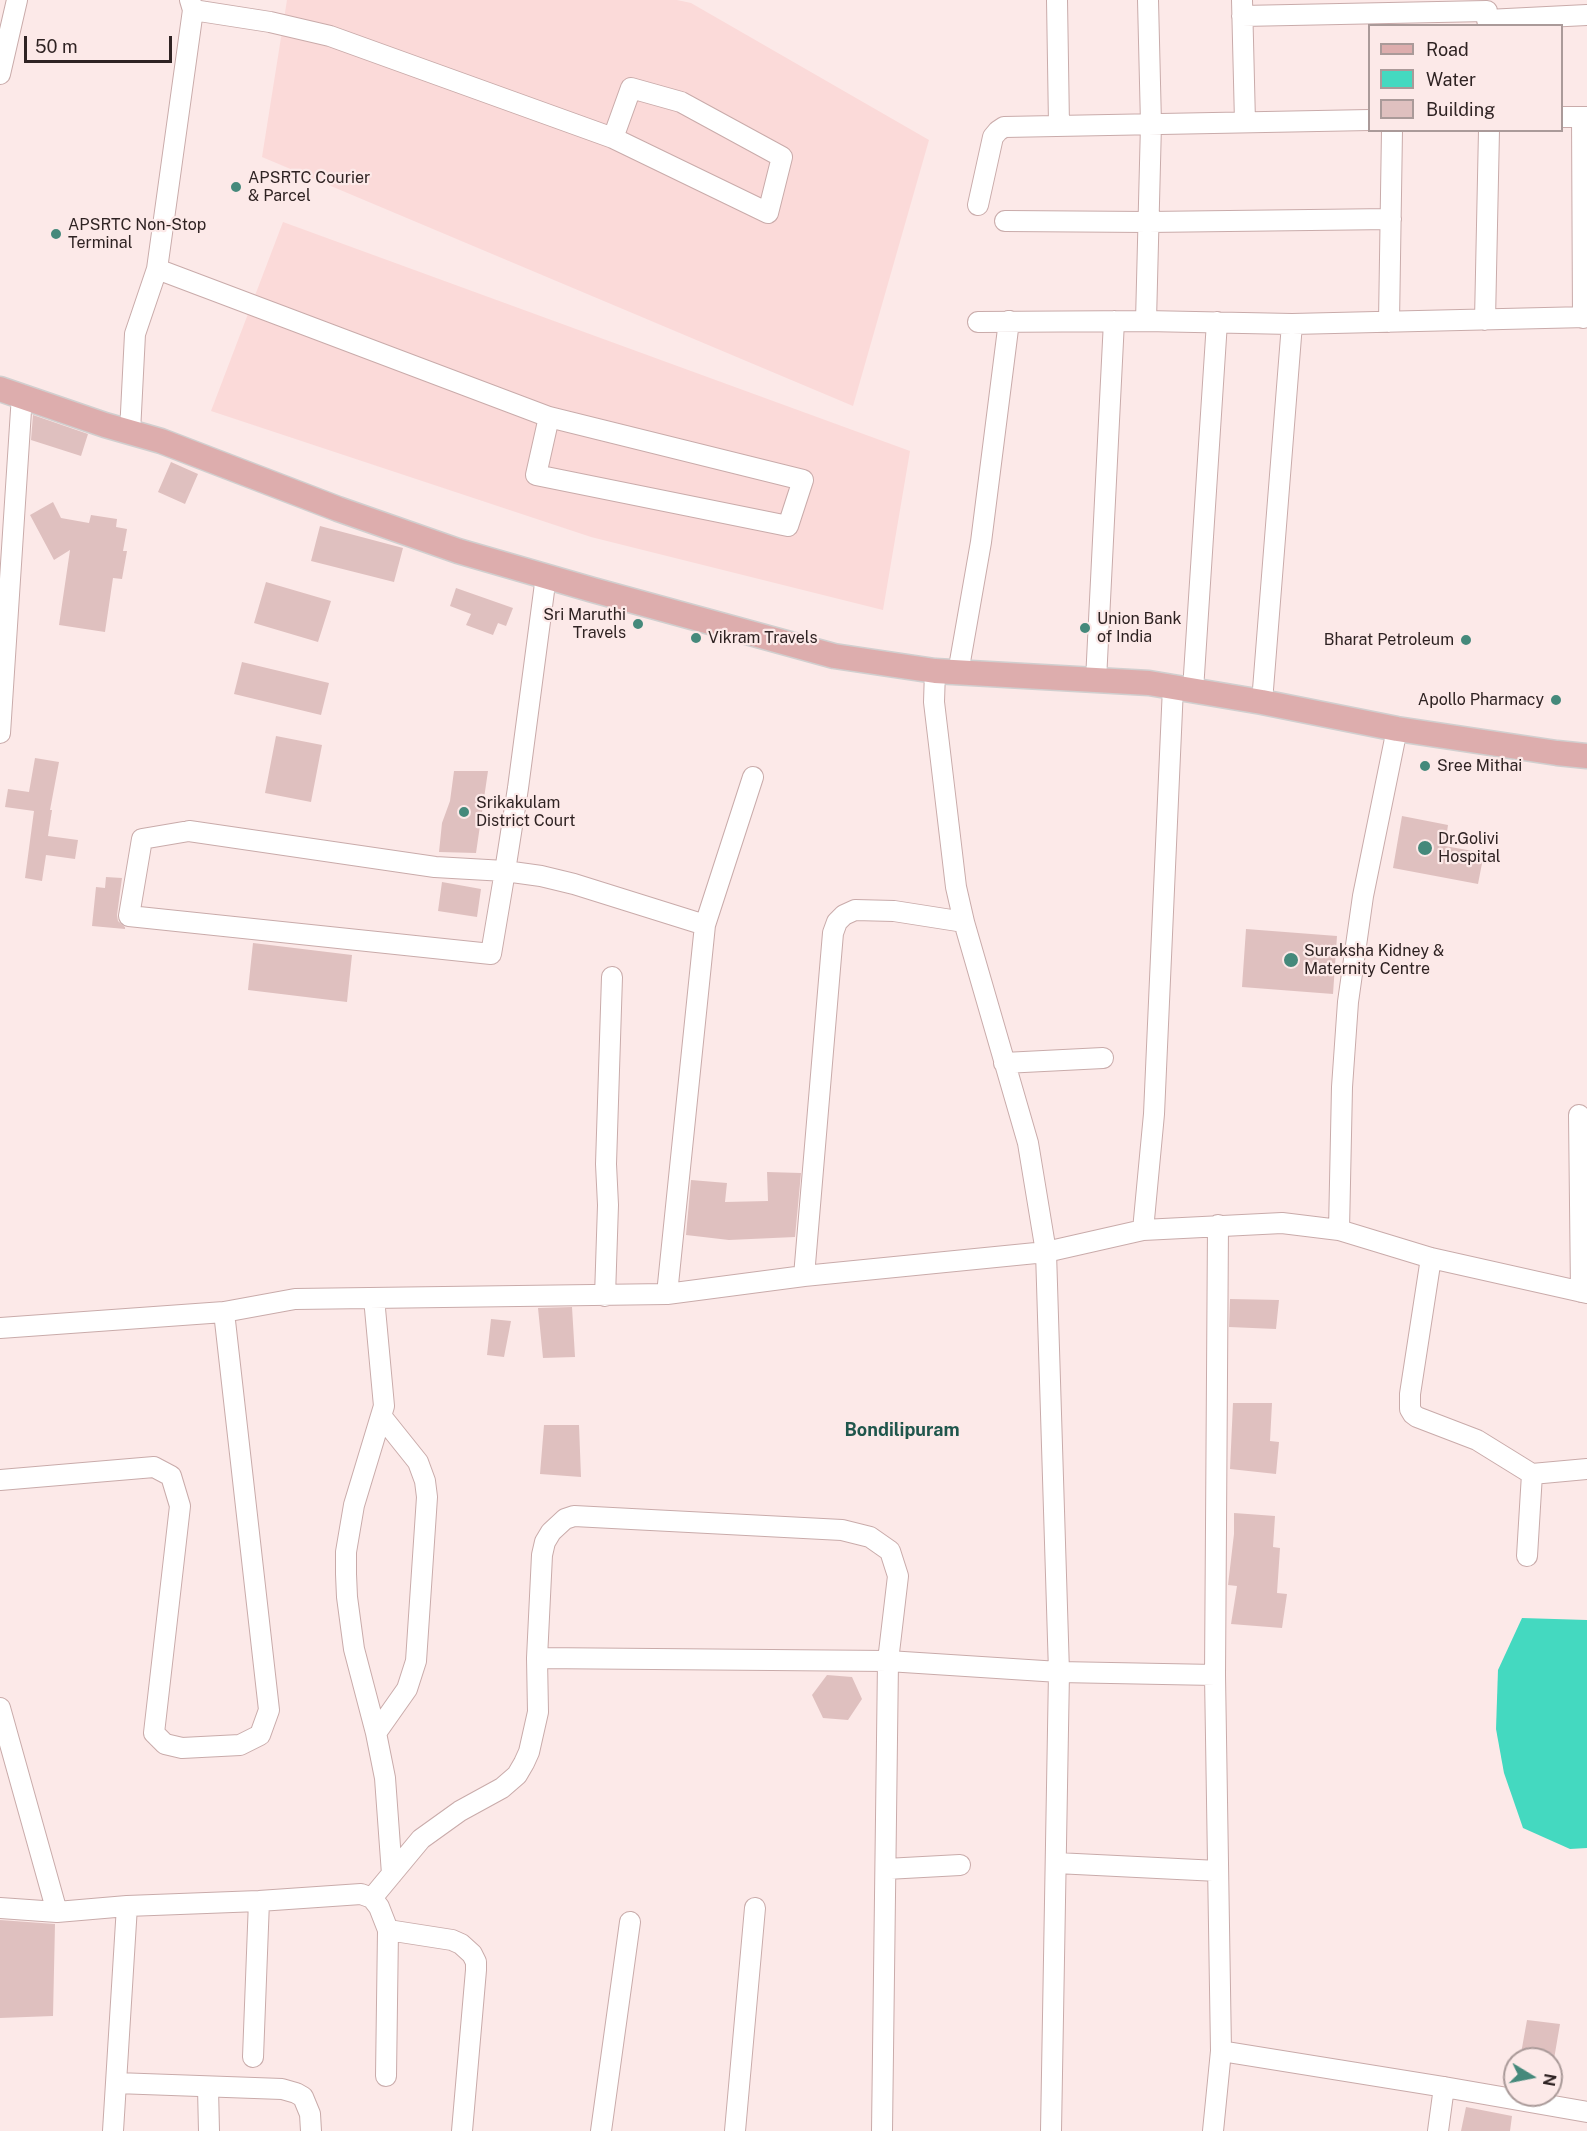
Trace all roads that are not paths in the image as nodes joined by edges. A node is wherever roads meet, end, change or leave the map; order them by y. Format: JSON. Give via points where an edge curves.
{"nodes":[{"id":1,"x":17,"y":0,"type":"edge"},
{"id":2,"x":1057,"y":0,"type":"edge"},
{"id":3,"x":1148,"y":0,"type":"edge"},
{"id":4,"x":191,"y":5,"type":"edge"},
{"id":5,"x":1242,"y":8,"type":"edge"},
{"id":6,"x":1487,"y":14,"type":"edge"},
{"id":7,"x":1587,"y":15,"type":"edge"},
{"id":8,"x":0,"y":74,"type":"edge"},
{"id":9,"x":1563,"y":117,"type":"edge"},
{"id":10,"x":1584,"y":117,"type":"edge"},
{"id":11,"x":1368,"y":120,"type":"edge"},
{"id":12,"x":1245,"y":122,"type":"junction"},
{"id":13,"x":1151,"y":124,"type":"junction"},
{"id":14,"x":1059,"y":125,"type":"junction"},
{"id":15,"x":1392,"y":132,"type":"edge"},
{"id":16,"x":1489,"y":132,"type":"edge"},
{"id":17,"x":614,"y":138,"type":"junction"},
{"id":18,"x":978,"y":206,"type":"dead end"},
{"id":19,"x":1585,"y":217,"type":"edge"},
{"id":20,"x":1391,"y":219,"type":"junction"},
{"id":21,"x":1005,"y":220,"type":"dead end"},
{"id":22,"x":1148,"y":222,"type":"junction"},
{"id":23,"x":157,"y":269,"type":"junction"},
{"id":24,"x":1585,"y":317,"type":"edge"},
{"id":25,"x":1485,"y":320,"type":"junction"},
{"id":26,"x":1009,"y":321,"type":"junction"},
{"id":27,"x":1114,"y":321,"type":"junction"},
{"id":28,"x":1146,"y":321,"type":"junction"},
{"id":29,"x":978,"y":322,"type":"dead end"},
{"id":30,"x":1217,"y":322,"type":"junction"},
{"id":31,"x":1389,"y":322,"type":"junction"},
{"id":32,"x":1292,"y":324,"type":"junction"},
{"id":33,"x":11,"y":392,"type":"edge"},
{"id":34,"x":549,"y":417,"type":"junction"},
{"id":35,"x":130,"y":432,"type":"junction"},
{"id":36,"x":546,"y":576,"type":"junction"},
{"id":37,"x":946,"y":672,"type":"junction"},
{"id":38,"x":1096,"y":680,"type":"junction"},
{"id":39,"x":1183,"y":688,"type":"junction"},
{"id":40,"x":1262,"y":702,"type":"junction"},
{"id":41,"x":1397,"y":729,"type":"junction"},
{"id":42,"x":0,"y":731,"type":"edge"},
{"id":43,"x":1587,"y":756,"type":"edge"},
{"id":44,"x":753,"y":777,"type":"dead end"},
{"id":45,"x":504,"y":871,"type":"junction"},
{"id":46,"x":964,"y":922,"type":"junction"},
{"id":47,"x":705,"y":925,"type":"junction"},
{"id":48,"x":612,"y":977,"type":"dead end"},
{"id":49,"x":1102,"y":1058,"type":"dead end"},
{"id":50,"x":1004,"y":1063,"type":"junction"},
{"id":51,"x":1579,"y":1114,"type":"dead end"},
{"id":52,"x":1218,"y":1225,"type":"junction"},
{"id":53,"x":1143,"y":1230,"type":"junction"},
{"id":54,"x":1340,"y":1230,"type":"junction"},
{"id":55,"x":1046,"y":1252,"type":"junction"},
{"id":56,"x":1431,"y":1258,"type":"junction"},
{"id":57,"x":804,"y":1276,"type":"junction"},
{"id":58,"x":1584,"y":1293,"type":"edge"},
{"id":59,"x":668,"y":1294,"type":"junction"},
{"id":60,"x":605,"y":1296,"type":"junction"},
{"id":61,"x":374,"y":1298,"type":"junction"},
{"id":62,"x":224,"y":1312,"type":"junction"},
{"id":63,"x":0,"y":1328,"type":"edge"},
{"id":64,"x":382,"y":1417,"type":"junction"},
{"id":65,"x":1587,"y":1469,"type":"edge"},
{"id":66,"x":1532,"y":1474,"type":"junction"},
{"id":67,"x":0,"y":1480,"type":"edge"},
{"id":68,"x":1527,"y":1556,"type":"dead end"},
{"id":69,"x":537,"y":1659,"type":"junction"},
{"id":70,"x":888,"y":1661,"type":"junction"},
{"id":71,"x":1059,"y":1672,"type":"junction"},
{"id":72,"x":1215,"y":1675,"type":"junction"},
{"id":73,"x":0,"y":1708,"type":"edge"},
{"id":74,"x":376,"y":1733,"type":"junction"},
{"id":75,"x":1056,"y":1863,"type":"junction"},
{"id":76,"x":960,"y":1865,"type":"dead end"},
{"id":77,"x":886,"y":1869,"type":"junction"},
{"id":78,"x":1218,"y":1872,"type":"junction"},
{"id":79,"x":392,"y":1874,"type":"junction"},
{"id":80,"x":372,"y":1898,"type":"junction"},
{"id":81,"x":259,"y":1901,"type":"junction"},
{"id":82,"x":127,"y":1906,"type":"junction"},
{"id":83,"x":0,"y":1908,"type":"edge"},
{"id":84,"x":755,"y":1908,"type":"dead end"},
{"id":85,"x":57,"y":1912,"type":"junction"},
{"id":86,"x":630,"y":1922,"type":"dead end"},
{"id":87,"x":388,"y":1930,"type":"junction"},
{"id":88,"x":1221,"y":2051,"type":"junction"},
{"id":89,"x":253,"y":2057,"type":"dead end"},
{"id":90,"x":386,"y":2076,"type":"dead end"},
{"id":91,"x":116,"y":2084,"type":"junction"},
{"id":92,"x":1444,"y":2087,"type":"junction"},
{"id":93,"x":208,"y":2088,"type":"junction"},
{"id":94,"x":1587,"y":2112,"type":"edge"},
{"id":95,"x":112,"y":2131,"type":"edge"},
{"id":96,"x":209,"y":2131,"type":"edge"},
{"id":97,"x":311,"y":2131,"type":"edge"},
{"id":98,"x":462,"y":2131,"type":"edge"},
{"id":99,"x":601,"y":2131,"type":"edge"},
{"id":100,"x":735,"y":2131,"type":"edge"},
{"id":101,"x":882,"y":2131,"type":"edge"},
{"id":102,"x":1051,"y":2131,"type":"edge"},
{"id":103,"x":1213,"y":2131,"type":"edge"},
{"id":104,"x":1438,"y":2131,"type":"edge"}],
"edges":[{"from":1,"to":8,"type":"street"},
{"from":2,"to":14,"type":"street"},
{"from":3,"to":13,"type":"street"},
{"from":4,"to":17,"type":"street","via":[[330,36]]},
{"from":4,"to":23,"type":"street"},
{"from":5,"to":6,"type":"street"},
{"from":5,"to":12,"type":"street"},
{"from":6,"to":7,"type":"street"},
{"from":9,"to":10,"type":"street"},
{"from":10,"to":19,"type":"street"},
{"from":11,"to":12,"type":"street"},
{"from":12,"to":13,"type":"street"},
{"from":13,"to":14,"type":"street"},
{"from":13,"to":22,"type":"street"},
{"from":14,"to":18,"type":"street","via":[[1004,127],[998,131],[990,146]]},
{"from":15,"to":20,"type":"street"},
{"from":16,"to":25,"type":"street"},
{"from":17,"to":17,"type":"street","via":[[685,173],[768,213],[782,157],[681,102],[631,88]]},
{"from":19,"to":24,"type":"street"},
{"from":20,"to":22,"type":"street"},
{"from":20,"to":31,"type":"street"},
{"from":21,"to":22,"type":"street"},
{"from":22,"to":28,"type":"street"},
{"from":23,"to":34,"type":"street"},
{"from":23,"to":35,"type":"street","via":[[135,334]]},
{"from":24,"to":25,"type":"street"},
{"from":25,"to":31,"type":"street"},
{"from":26,"to":27,"type":"street"},
{"from":26,"to":29,"type":"street"},
{"from":26,"to":37,"type":"street","via":[[981,542]]},
{"from":27,"to":28,"type":"street"},
{"from":27,"to":38,"type":"street"},
{"from":28,"to":30,"type":"street"},
{"from":30,"to":32,"type":"street"},
{"from":30,"to":39,"type":"street"},
{"from":31,"to":32,"type":"street"},
{"from":32,"to":40,"type":"street"},
{"from":33,"to":35,"type":"main road"},
{"from":33,"to":42,"type":"street"},
{"from":34,"to":34,"type":"street","via":[[803,480],[788,526],[536,475]]},
{"from":35,"to":36,"type":"main road","via":[[458,551]]},
{"from":36,"to":37,"type":"main road","via":[[834,656]]},
{"from":36,"to":45,"type":"street"},
{"from":37,"to":38,"type":"main road"},
{"from":37,"to":46,"type":"street","via":[[934,702],[956,887]]},
{"from":38,"to":39,"type":"main road"},
{"from":39,"to":40,"type":"main road"},
{"from":39,"to":53,"type":"street"},
{"from":40,"to":41,"type":"main road"},
{"from":41,"to":43,"type":"main road"},
{"from":41,"to":54,"type":"street","via":[[1363,896],[1348,1002],[1342,1087]]},
{"from":44,"to":47,"type":"street"},
{"from":45,"to":45,"type":"street","via":[[491,954],[129,916],[142,839],[189,831],[435,867]]},
{"from":45,"to":47,"type":"street","via":[[574,884]]},
{"from":46,"to":50,"type":"street"},
{"from":46,"to":57,"type":"street","via":[[894,911],[855,910],[837,922]]},
{"from":47,"to":59,"type":"street"},
{"from":48,"to":60,"type":"street"},
{"from":49,"to":50,"type":"street"},
{"from":50,"to":55,"type":"street","via":[[1028,1143]]},
{"from":51,"to":58,"type":"street"},
{"from":52,"to":53,"type":"street"},
{"from":52,"to":54,"type":"street","via":[[1282,1223]]},
{"from":52,"to":72,"type":"street"},
{"from":53,"to":55,"type":"street"},
{"from":54,"to":56,"type":"street"},
{"from":55,"to":57,"type":"street"},
{"from":55,"to":71,"type":"street"},
{"from":56,"to":58,"type":"street"},
{"from":56,"to":66,"type":"street","via":[[1410,1409],[1418,1417],[1478,1440]]},
{"from":57,"to":59,"type":"street"},
{"from":59,"to":60,"type":"street"},
{"from":60,"to":61,"type":"street"},
{"from":61,"to":62,"type":"street","via":[[295,1299]]},
{"from":61,"to":64,"type":"street","via":[[384,1390]]},
{"from":62,"to":63,"type":"street"},
{"from":62,"to":67,"type":"street","via":[[269,1710],[260,1735],[240,1745],[182,1748],[165,1744],[154,1733],[180,1506],[171,1476],[154,1467]]},
{"from":64,"to":74,"type":"street","via":[[354,1505],[346,1552],[354,1648]]},
{"from":64,"to":74,"type":"street","via":[[418,1462],[427,1497],[416,1661],[407,1689]]},
{"from":65,"to":66,"type":"street"},
{"from":66,"to":68,"type":"street"},
{"from":69,"to":70,"type":"street"},
{"from":69,"to":70,"type":"street","via":[[545,1542],[556,1526],[574,1516],[842,1530],[870,1536],[890,1551],[898,1576]]},
{"from":69,"to":79,"type":"street","via":[[538,1712],[529,1752],[517,1775],[421,1839]]},
{"from":70,"to":71,"type":"street"},
{"from":70,"to":77,"type":"street"},
{"from":71,"to":72,"type":"street"},
{"from":71,"to":75,"type":"street"},
{"from":72,"to":78,"type":"street"},
{"from":73,"to":85,"type":"street"},
{"from":74,"to":79,"type":"street","via":[[385,1778]]},
{"from":75,"to":78,"type":"street"},
{"from":75,"to":102,"type":"street"},
{"from":76,"to":77,"type":"street"},
{"from":77,"to":101,"type":"street"},
{"from":78,"to":88,"type":"street"},
{"from":79,"to":80,"type":"street"},
{"from":80,"to":81,"type":"street","via":[[347,1894]]},
{"from":80,"to":87,"type":"street"},
{"from":81,"to":82,"type":"street"},
{"from":81,"to":89,"type":"street"},
{"from":82,"to":85,"type":"street"},
{"from":82,"to":91,"type":"street"},
{"from":83,"to":85,"type":"street"},
{"from":84,"to":100,"type":"street"},
{"from":86,"to":99,"type":"street"},
{"from":87,"to":90,"type":"street"},
{"from":87,"to":98,"type":"street","via":[[452,1940],[468,1948],[476,1962]]},
{"from":88,"to":92,"type":"street"},
{"from":88,"to":103,"type":"street"},
{"from":91,"to":93,"type":"street"},
{"from":91,"to":95,"type":"street"},
{"from":92,"to":94,"type":"street"},
{"from":92,"to":104,"type":"street"},
{"from":93,"to":96,"type":"street"},
{"from":93,"to":97,"type":"street","via":[[282,2089],[296,2093],[307,2104]]}]}
